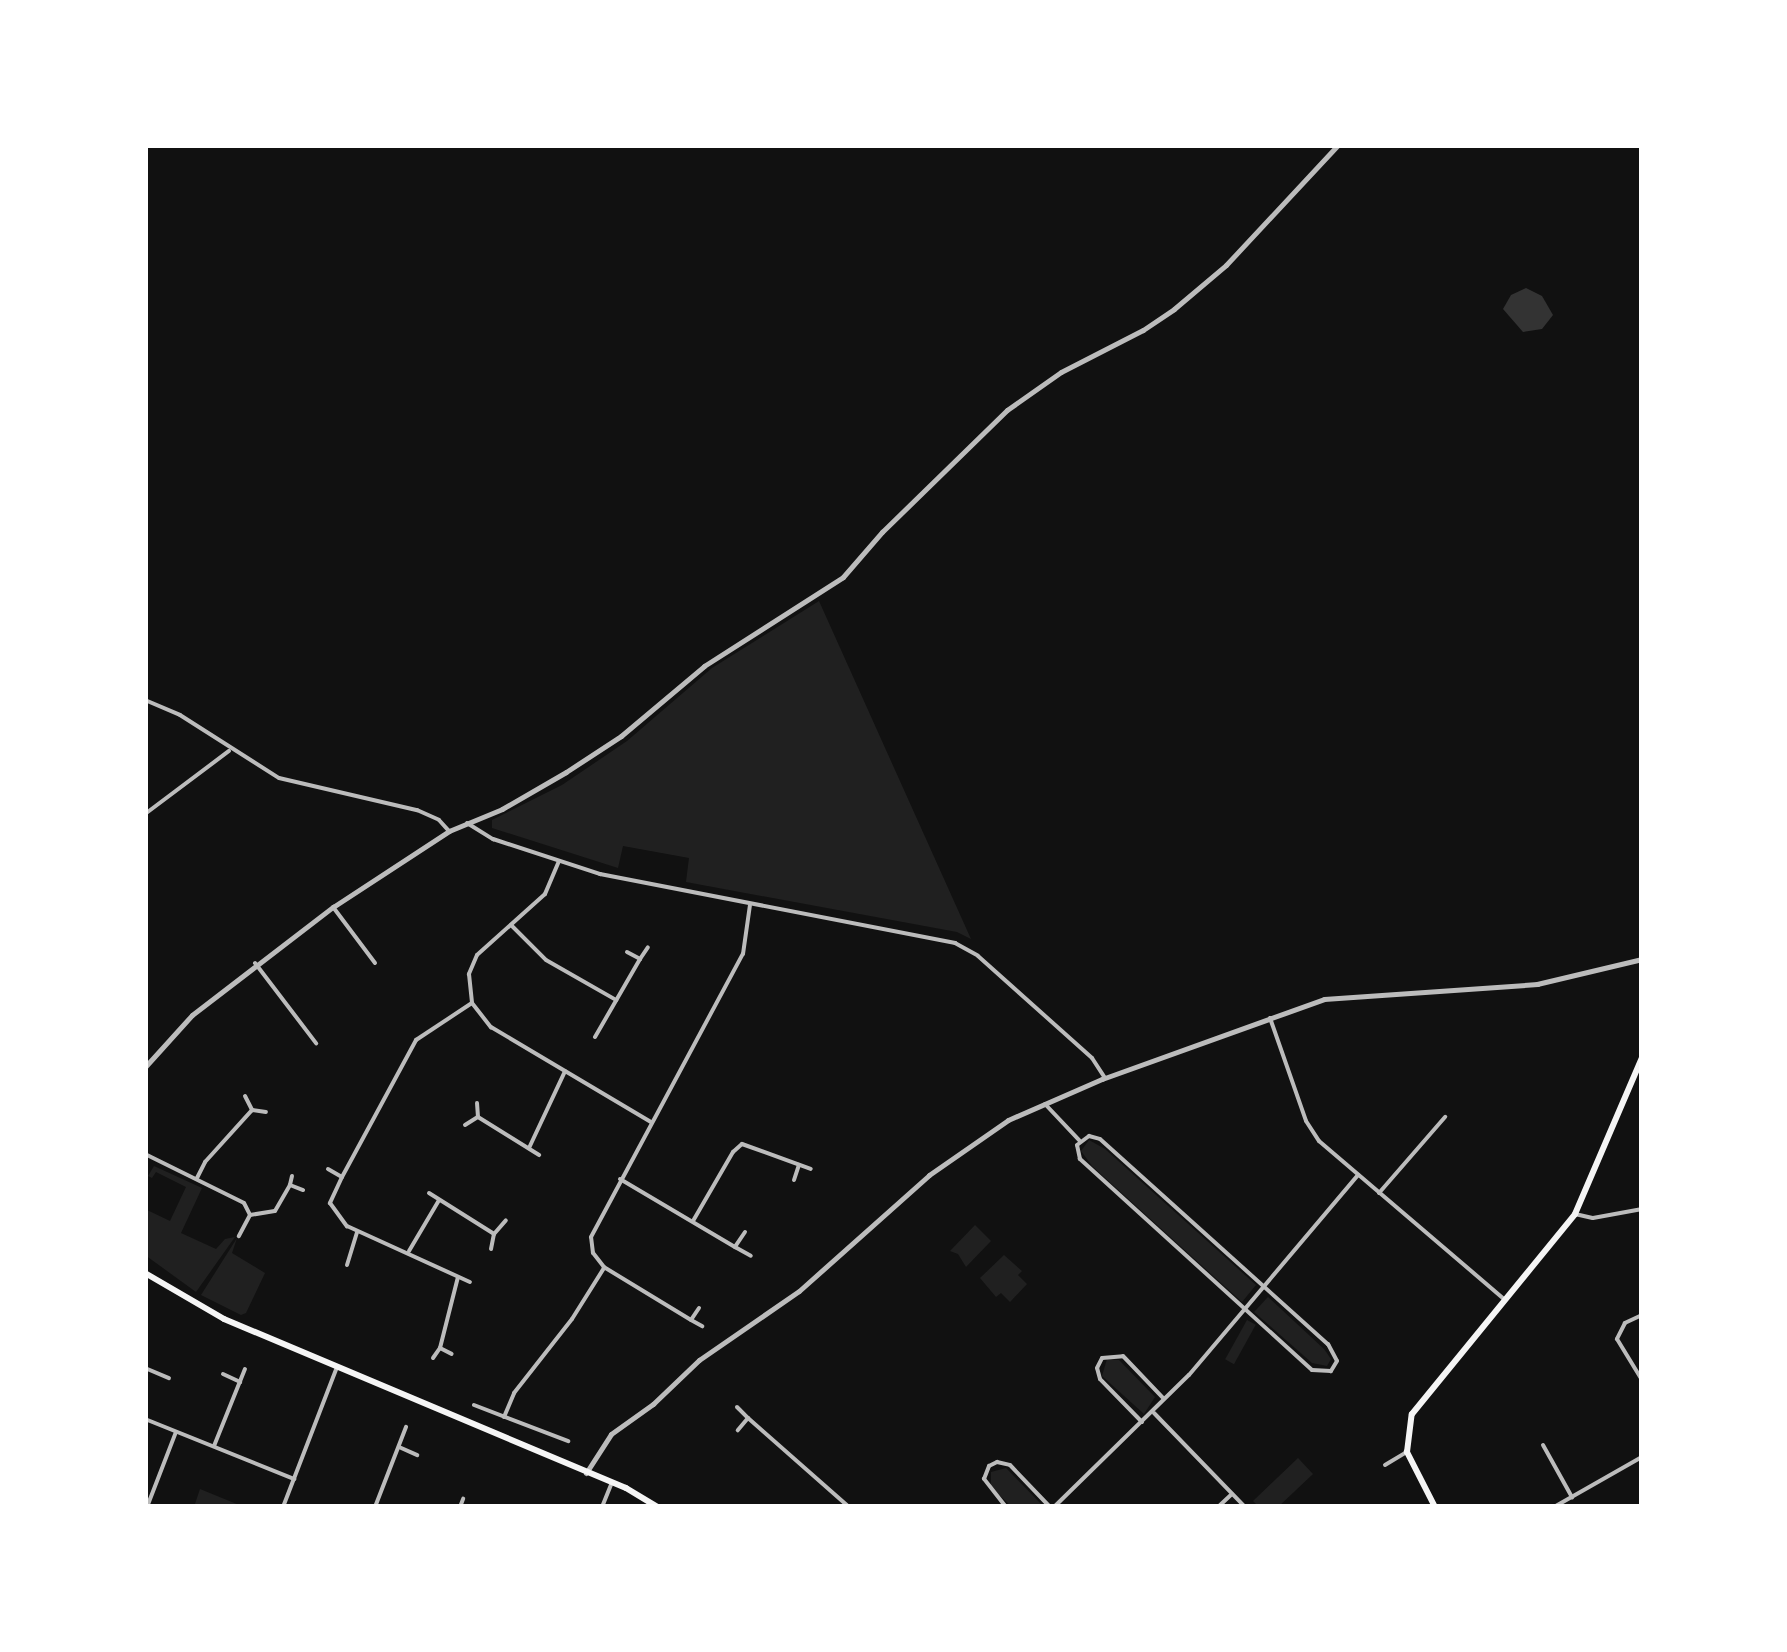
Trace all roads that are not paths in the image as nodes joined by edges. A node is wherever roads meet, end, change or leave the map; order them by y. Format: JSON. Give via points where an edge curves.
{"nodes":[{"id":1,"x":1338,"y":145,"type":"edge"},
{"id":2,"x":145,"y":700,"type":"edge"},
{"id":3,"x":229,"y":750,"type":"junction"},
{"id":4,"x":145,"y":814,"type":"edge"},
{"id":5,"x":467,"y":823,"type":"junction"},
{"id":6,"x":449,"y":831,"type":"junction"},
{"id":7,"x":559,"y":861,"type":"junction"},
{"id":8,"x":750,"y":906,"type":"junction"},
{"id":9,"x":333,"y":907,"type":"junction"},
{"id":10,"x":511,"y":925,"type":"junction"},
{"id":11,"x":648,"y":947,"type":"dead end"},
{"id":12,"x":627,"y":952,"type":"dead end"},
{"id":13,"x":1642,"y":959,"type":"edge"},
{"id":14,"x":640,"y":960,"type":"junction"},
{"id":15,"x":374,"y":963,"type":"dead end"},
{"id":16,"x":255,"y":964,"type":"junction"},
{"id":17,"x":616,"y":1000,"type":"junction"},
{"id":18,"x":472,"y":1002,"type":"junction"},
{"id":19,"x":1270,"y":1018,"type":"junction"},
{"id":20,"x":595,"y":1037,"type":"dead end"},
{"id":21,"x":316,"y":1043,"type":"dead end"},
{"id":22,"x":1642,"y":1058,"type":"edge"},
{"id":23,"x":145,"y":1067,"type":"edge"},
{"id":24,"x":565,"y":1071,"type":"junction"},
{"id":25,"x":1105,"y":1078,"type":"junction"},
{"id":26,"x":245,"y":1096,"type":"dead end"},
{"id":27,"x":477,"y":1102,"type":"dead end"},
{"id":28,"x":1045,"y":1104,"type":"junction"},
{"id":29,"x":252,"y":1110,"type":"junction"},
{"id":30,"x":266,"y":1112,"type":"dead end"},
{"id":31,"x":478,"y":1117,"type":"junction"},
{"id":32,"x":1446,"y":1117,"type":"dead end"},
{"id":33,"x":651,"y":1122,"type":"junction"},
{"id":34,"x":465,"y":1125,"type":"dead end"},
{"id":35,"x":1078,"y":1140,"type":"junction"},
{"id":36,"x":529,"y":1148,"type":"junction"},
{"id":37,"x":145,"y":1154,"type":"edge"},
{"id":38,"x":538,"y":1155,"type":"dead end"},
{"id":39,"x":800,"y":1164,"type":"junction"},
{"id":40,"x":328,"y":1168,"type":"dead end"},
{"id":41,"x":811,"y":1169,"type":"dead end"},
{"id":42,"x":1358,"y":1174,"type":"junction"},
{"id":43,"x":292,"y":1176,"type":"dead end"},
{"id":44,"x":342,"y":1177,"type":"junction"},
{"id":45,"x":197,"y":1178,"type":"junction"},
{"id":46,"x":620,"y":1179,"type":"junction"},
{"id":47,"x":794,"y":1180,"type":"dead end"},
{"id":48,"x":290,"y":1185,"type":"junction"},
{"id":49,"x":303,"y":1190,"type":"dead end"},
{"id":50,"x":428,"y":1193,"type":"dead end"},
{"id":51,"x":1379,"y":1193,"type":"junction"},
{"id":52,"x":439,"y":1200,"type":"junction"},
{"id":53,"x":1642,"y":1210,"type":"edge"},
{"id":54,"x":1575,"y":1214,"type":"junction"},
{"id":55,"x":250,"y":1215,"type":"junction"},
{"id":56,"x":506,"y":1220,"type":"dead end"},
{"id":57,"x":693,"y":1221,"type":"junction"},
{"id":58,"x":357,"y":1232,"type":"junction"},
{"id":59,"x":745,"y":1232,"type":"dead end"},
{"id":60,"x":494,"y":1234,"type":"junction"},
{"id":61,"x":239,"y":1236,"type":"dead end"},
{"id":62,"x":735,"y":1247,"type":"junction"},
{"id":63,"x":490,"y":1249,"type":"dead end"},
{"id":64,"x":408,"y":1253,"type":"junction"},
{"id":65,"x":751,"y":1256,"type":"dead end"},
{"id":66,"x":347,"y":1265,"type":"dead end"},
{"id":67,"x":604,"y":1267,"type":"junction"},
{"id":68,"x":145,"y":1273,"type":"edge"},
{"id":69,"x":458,"y":1276,"type":"junction"},
{"id":70,"x":155,"y":1281,"type":"junction"},
{"id":71,"x":470,"y":1282,"type":"dead end"},
{"id":72,"x":145,"y":1286,"type":"edge"},
{"id":73,"x":1265,"y":1288,"type":"junction"},
{"id":74,"x":1505,"y":1299,"type":"junction"},
{"id":75,"x":699,"y":1308,"type":"dead end"},
{"id":76,"x":1246,"y":1310,"type":"junction"},
{"id":77,"x":1642,"y":1316,"type":"edge"},
{"id":78,"x":691,"y":1320,"type":"junction"},
{"id":79,"x":702,"y":1326,"type":"dead end"},
{"id":80,"x":440,"y":1348,"type":"junction"},
{"id":81,"x":452,"y":1354,"type":"dead end"},
{"id":82,"x":433,"y":1358,"type":"dead end"},
{"id":83,"x":338,"y":1367,"type":"junction"},
{"id":84,"x":147,"y":1369,"type":"edge"},
{"id":85,"x":246,"y":1369,"type":"dead end"},
{"id":86,"x":222,"y":1374,"type":"dead end"},
{"id":87,"x":145,"y":1377,"type":"edge"},
{"id":88,"x":170,"y":1378,"type":"dead end"},
{"id":89,"x":1642,"y":1380,"type":"edge"},
{"id":90,"x":240,"y":1382,"type":"junction"},
{"id":91,"x":1164,"y":1400,"type":"junction"},
{"id":92,"x":474,"y":1405,"type":"dead end"},
{"id":93,"x":737,"y":1407,"type":"dead end"},
{"id":94,"x":1153,"y":1412,"type":"junction"},
{"id":95,"x":504,"y":1417,"type":"junction"},
{"id":96,"x":748,"y":1418,"type":"junction"},
{"id":97,"x":145,"y":1419,"type":"edge"},
{"id":98,"x":1142,"y":1422,"type":"junction"},
{"id":99,"x":406,"y":1427,"type":"dead end"},
{"id":100,"x":738,"y":1430,"type":"dead end"},
{"id":101,"x":176,"y":1432,"type":"junction"},
{"id":102,"x":568,"y":1441,"type":"dead end"},
{"id":103,"x":1543,"y":1444,"type":"dead end"},
{"id":104,"x":214,"y":1446,"type":"junction"},
{"id":105,"x":399,"y":1447,"type":"junction"},
{"id":106,"x":1407,"y":1452,"type":"junction"},
{"id":107,"x":417,"y":1455,"type":"dead end"},
{"id":108,"x":1642,"y":1457,"type":"edge"},
{"id":109,"x":1385,"y":1465,"type":"dead end"},
{"id":110,"x":586,"y":1473,"type":"junction"},
{"id":111,"x":294,"y":1479,"type":"junction"},
{"id":112,"x":610,"y":1485,"type":"junction"},
{"id":113,"x":1232,"y":1494,"type":"junction"},
{"id":114,"x":1572,"y":1497,"type":"junction"},
{"id":115,"x":463,"y":1498,"type":"dead end"},
{"id":116,"x":147,"y":1507,"type":"edge"},
{"id":117,"x":283,"y":1507,"type":"edge"},
{"id":118,"x":375,"y":1507,"type":"edge"},
{"id":119,"x":460,"y":1507,"type":"edge"},
{"id":120,"x":602,"y":1507,"type":"edge"},
{"id":121,"x":658,"y":1507,"type":"edge"},
{"id":122,"x":849,"y":1507,"type":"edge"},
{"id":123,"x":1006,"y":1507,"type":"edge"},
{"id":124,"x":1052,"y":1507,"type":"edge"},
{"id":125,"x":1218,"y":1507,"type":"edge"},
{"id":126,"x":1245,"y":1507,"type":"edge"},
{"id":127,"x":1435,"y":1507,"type":"edge"},
{"id":128,"x":1554,"y":1507,"type":"edge"}],
"edges":[{"from":1,"to":5,"type":"street","via":[[1237,254],[1174,309],[1007,410],[843,577],[704,666],[594,754]]},
{"from":2,"to":3,"type":"street","via":[[180,715]]},
{"from":3,"to":4,"type":"street"},
{"from":3,"to":6,"type":"street","via":[[278,778],[416,810]]},
{"from":5,"to":6,"type":"street"},
{"from":5,"to":7,"type":"street"},
{"from":6,"to":9,"type":"street"},
{"from":7,"to":8,"type":"street"},
{"from":7,"to":10,"type":"street","via":[[545,894]]},
{"from":8,"to":25,"type":"street","via":[[963,946],[1092,1058]]},
{"from":8,"to":33,"type":"street","via":[[742,954]]},
{"from":9,"to":15,"type":"street"},
{"from":9,"to":16,"type":"street"},
{"from":10,"to":17,"type":"street","via":[[546,960]]},
{"from":10,"to":18,"type":"street","via":[[472,964]]},
{"from":11,"to":14,"type":"street"},
{"from":12,"to":14,"type":"street"},
{"from":13,"to":19,"type":"street","via":[[1537,984],[1338,996]]},
{"from":14,"to":17,"type":"street"},
{"from":16,"to":21,"type":"street"},
{"from":16,"to":23,"type":"street","via":[[192,1015]]},
{"from":17,"to":20,"type":"street"},
{"from":18,"to":24,"type":"street","via":[[491,1027]]},
{"from":18,"to":44,"type":"street","via":[[416,1040]]},
{"from":19,"to":25,"type":"street"},
{"from":19,"to":42,"type":"street","via":[[1310,1129]]},
{"from":22,"to":54,"type":"main road"},
{"from":24,"to":33,"type":"street"},
{"from":24,"to":36,"type":"street"},
{"from":25,"to":28,"type":"street"},
{"from":26,"to":29,"type":"street"},
{"from":27,"to":31,"type":"street"},
{"from":28,"to":35,"type":"street"},
{"from":28,"to":110,"type":"street","via":[[1008,1120],[938,1168],[799,1292],[699,1360],[605,1439]]},
{"from":29,"to":30,"type":"street"},
{"from":29,"to":45,"type":"street"},
{"from":31,"to":34,"type":"street"},
{"from":31,"to":36,"type":"street"},
{"from":32,"to":51,"type":"street"},
{"from":33,"to":46,"type":"street"},
{"from":35,"to":73,"type":"street","via":[[1100,1139]]},
{"from":35,"to":76,"type":"street","via":[[1080,1159]]},
{"from":36,"to":38,"type":"street"},
{"from":37,"to":45,"type":"street"},
{"from":39,"to":41,"type":"street"},
{"from":39,"to":47,"type":"street"},
{"from":39,"to":57,"type":"street","via":[[742,1144]]},
{"from":40,"to":44,"type":"street"},
{"from":42,"to":51,"type":"street"},
{"from":42,"to":73,"type":"street"},
{"from":43,"to":48,"type":"street"},
{"from":44,"to":58,"type":"street","via":[[331,1208]]},
{"from":45,"to":55,"type":"street","via":[[238,1198]]},
{"from":46,"to":57,"type":"street"},
{"from":46,"to":67,"type":"street","via":[[591,1236]]},
{"from":48,"to":49,"type":"street"},
{"from":48,"to":55,"type":"street","via":[[274,1210]]},
{"from":50,"to":52,"type":"street"},
{"from":51,"to":74,"type":"street"},
{"from":52,"to":60,"type":"street"},
{"from":52,"to":64,"type":"street"},
{"from":53,"to":54,"type":"street","via":[[1593,1218]]},
{"from":54,"to":74,"type":"main road"},
{"from":55,"to":61,"type":"street"},
{"from":56,"to":60,"type":"street"},
{"from":57,"to":62,"type":"street"},
{"from":58,"to":64,"type":"street"},
{"from":58,"to":66,"type":"street"},
{"from":59,"to":62,"type":"street"},
{"from":60,"to":63,"type":"street"},
{"from":62,"to":65,"type":"street"},
{"from":64,"to":69,"type":"street"},
{"from":67,"to":78,"type":"street"},
{"from":67,"to":95,"type":"street"},
{"from":68,"to":70,"type":"main road"},
{"from":69,"to":71,"type":"street"},
{"from":69,"to":80,"type":"street"},
{"from":70,"to":72,"type":"street"},
{"from":70,"to":83,"type":"main road","via":[[206,1311]]},
{"from":73,"to":76,"type":"street"},
{"from":73,"to":76,"type":"street","via":[[1328,1344],[1335,1367],[1326,1374],[1312,1370]]},
{"from":74,"to":106,"type":"main road","via":[[1412,1414]]},
{"from":75,"to":78,"type":"street"},
{"from":76,"to":91,"type":"street"},
{"from":77,"to":89,"type":"street","via":[[1625,1323],[1616,1339]]},
{"from":78,"to":79,"type":"street"},
{"from":80,"to":81,"type":"street"},
{"from":80,"to":82,"type":"street"},
{"from":83,"to":110,"type":"main road"},
{"from":83,"to":111,"type":"street"},
{"from":84,"to":87,"type":"street"},
{"from":84,"to":88,"type":"street"},
{"from":85,"to":90,"type":"street"},
{"from":86,"to":90,"type":"street"},
{"from":90,"to":104,"type":"street"},
{"from":91,"to":94,"type":"street"},
{"from":91,"to":98,"type":"street","via":[[1122,1356],[1102,1358],[1100,1378]]},
{"from":92,"to":95,"type":"street"},
{"from":93,"to":96,"type":"street"},
{"from":94,"to":98,"type":"street"},
{"from":94,"to":113,"type":"street"},
{"from":95,"to":102,"type":"street"},
{"from":96,"to":100,"type":"street"},
{"from":96,"to":122,"type":"street"},
{"from":97,"to":101,"type":"street"},
{"from":98,"to":124,"type":"street"},
{"from":99,"to":105,"type":"street"},
{"from":101,"to":104,"type":"street"},
{"from":101,"to":116,"type":"street"},
{"from":103,"to":114,"type":"street"},
{"from":104,"to":111,"type":"street"},
{"from":105,"to":107,"type":"street"},
{"from":105,"to":118,"type":"street"},
{"from":106,"to":109,"type":"street"},
{"from":106,"to":127,"type":"main road"},
{"from":108,"to":114,"type":"street"},
{"from":110,"to":112,"type":"main road"},
{"from":111,"to":117,"type":"street"},
{"from":112,"to":120,"type":"street"},
{"from":112,"to":121,"type":"main road"},
{"from":113,"to":125,"type":"street"},
{"from":113,"to":126,"type":"street"},
{"from":114,"to":128,"type":"street"},
{"from":115,"to":119,"type":"street"},
{"from":123,"to":124,"type":"street","via":[[984,1479],[997,1462],[1010,1465]]}]}
